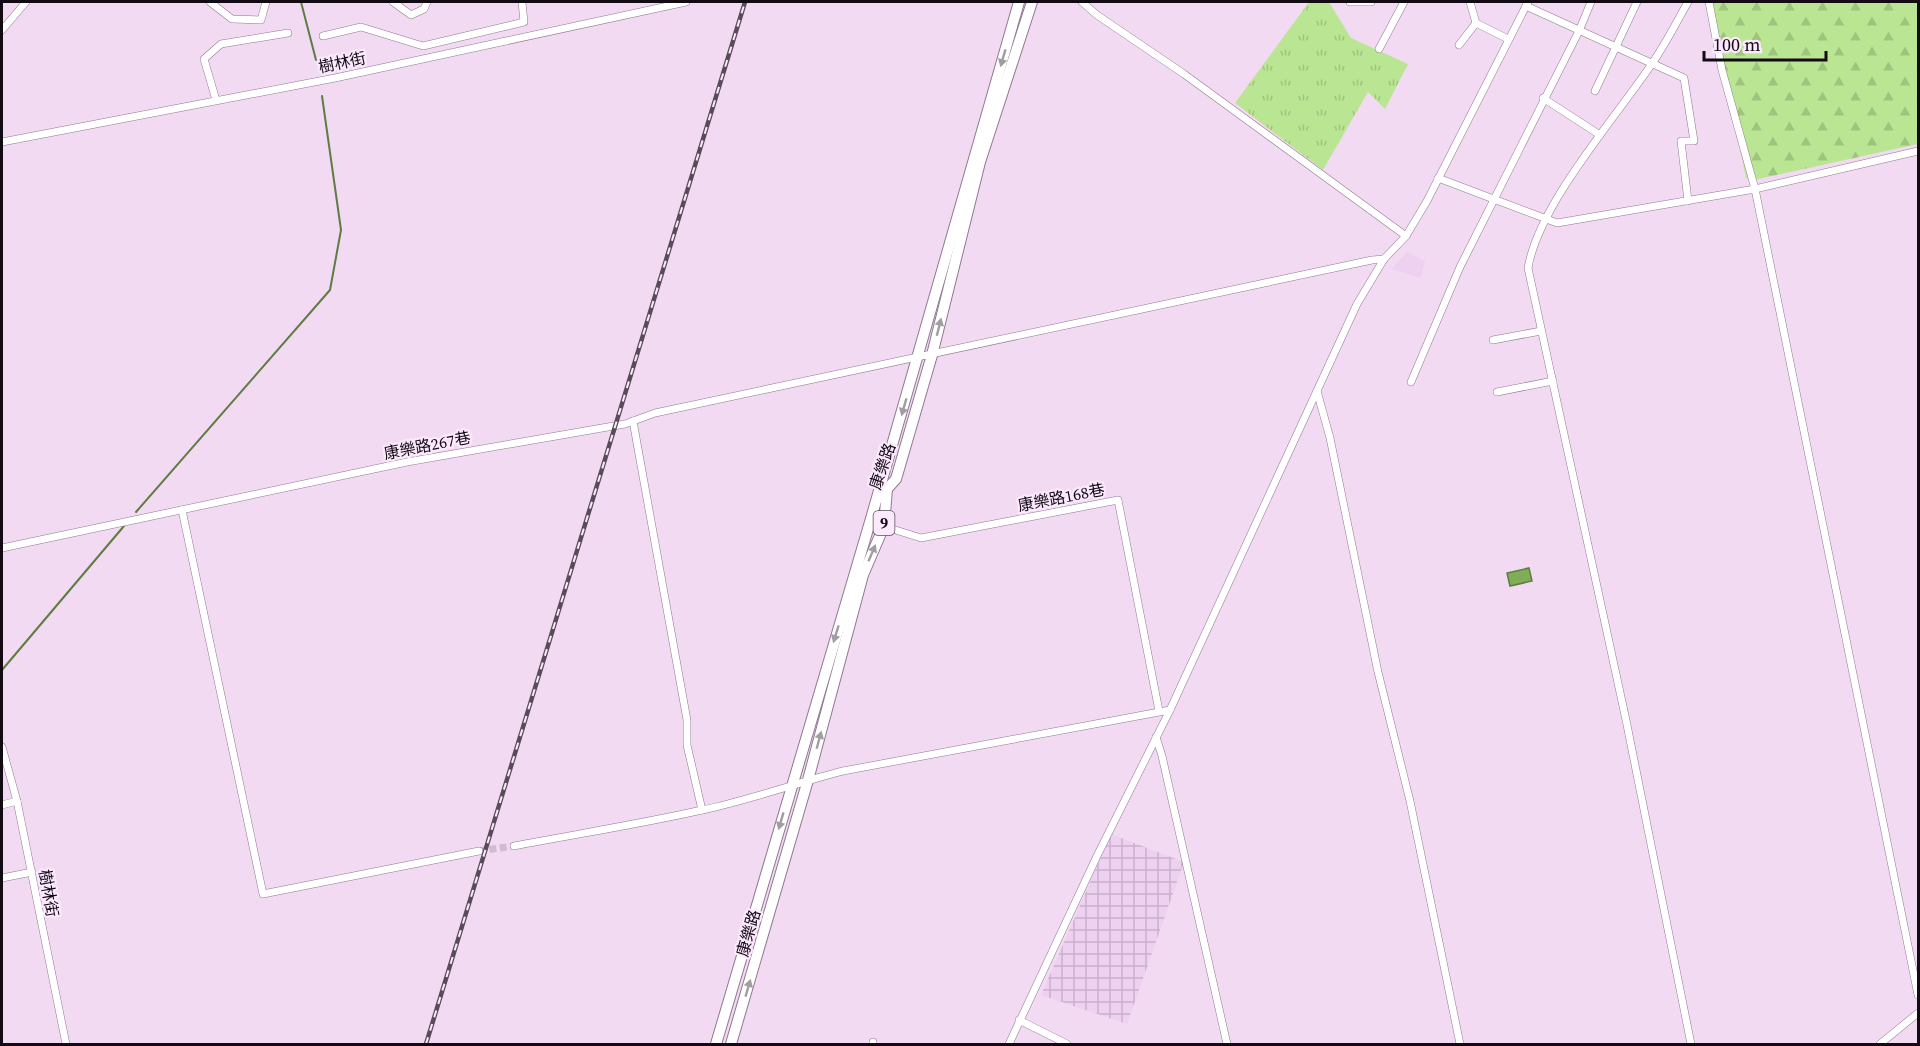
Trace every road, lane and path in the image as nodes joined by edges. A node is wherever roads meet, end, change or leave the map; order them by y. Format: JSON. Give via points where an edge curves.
{"nodes":[{"id":1,"x":26,"y":2,"type":"edge"},
{"id":2,"x":210,"y":2,"type":"edge"},
{"id":3,"x":266,"y":2,"type":"edge"},
{"id":4,"x":393,"y":2,"type":"edge"},
{"id":5,"x":427,"y":2,"type":"edge"},
{"id":6,"x":522,"y":2,"type":"edge"},
{"id":7,"x":686,"y":2,"type":"edge"},
{"id":8,"x":1018,"y":2,"type":"edge"},
{"id":9,"x":1032,"y":2,"type":"edge"},
{"id":10,"x":1082,"y":2,"type":"edge"},
{"id":11,"x":1351,"y":2,"type":"edge"},
{"id":12,"x":1371,"y":2,"type":"edge"},
{"id":13,"x":1404,"y":2,"type":"edge"},
{"id":14,"x":1470,"y":2,"type":"edge"},
{"id":15,"x":1591,"y":2,"type":"edge"},
{"id":16,"x":1637,"y":2,"type":"edge"},
{"id":17,"x":1688,"y":2,"type":"edge"},
{"id":18,"x":1709,"y":2,"type":"edge"},
{"id":19,"x":1527,"y":4,"type":"edge"},
{"id":20,"x":1476,"y":23,"type":"junction"},
{"id":21,"x":2,"y":30,"type":"edge"},
{"id":22,"x":1579,"y":31,"type":"junction"},
{"id":23,"x":288,"y":33,"type":"dead end"},
{"id":24,"x":323,"y":36,"type":"dead end"},
{"id":25,"x":1508,"y":39,"type":"junction"},
{"id":26,"x":1460,"y":45,"type":"dead end"},
{"id":27,"x":1617,"y":47,"type":"junction"},
{"id":28,"x":1379,"y":49,"type":"dead end"},
{"id":29,"x":1653,"y":63,"type":"junction"},
{"id":30,"x":1595,"y":91,"type":"dead end"},
{"id":31,"x":1543,"y":98,"type":"junction"},
{"id":32,"x":216,"y":100,"type":"junction"},
{"id":33,"x":1600,"y":135,"type":"junction"},
{"id":34,"x":2,"y":142,"type":"edge"},
{"id":35,"x":1918,"y":151,"type":"edge"},
{"id":36,"x":1438,"y":178,"type":"junction"},
{"id":37,"x":1755,"y":189,"type":"junction"},
{"id":38,"x":1493,"y":199,"type":"junction"},
{"id":39,"x":1688,"y":201,"type":"junction"},
{"id":40,"x":1545,"y":219,"type":"junction"},
{"id":41,"x":1406,"y":236,"type":"junction"},
{"id":42,"x":1384,"y":259,"type":"junction"},
{"id":43,"x":1541,"y":331,"type":"junction"},
{"id":44,"x":1493,"y":340,"type":"dead end"},
{"id":45,"x":932,"y":355,"type":"junction"},
{"id":46,"x":918,"y":357,"type":"junction"},
{"id":47,"x":1553,"y":381,"type":"junction"},
{"id":48,"x":1411,"y":382,"type":"dead end"},
{"id":49,"x":1317,"y":391,"type":"junction"},
{"id":50,"x":1497,"y":392,"type":"dead end"},
{"id":51,"x":633,"y":421,"type":"junction"},
{"id":52,"x":182,"y":510,"type":"junction"},
{"id":53,"x":870,"y":522,"type":"junction"},
{"id":54,"x":884,"y":526,"type":"junction"},
{"id":55,"x":2,"y":548,"type":"edge"},
{"id":56,"x":1170,"y":710,"type":"junction"},
{"id":57,"x":1160,"y":711,"type":"junction"},
{"id":58,"x":1156,"y":737,"type":"junction"},
{"id":59,"x":2,"y":747,"type":"edge"},
{"id":60,"x":808,"y":780,"type":"junction"},
{"id":61,"x":790,"y":788,"type":"junction"},
{"id":62,"x":17,"y":801,"type":"junction"},
{"id":63,"x":2,"y":805,"type":"edge"},
{"id":64,"x":702,"y":810,"type":"junction"},
{"id":65,"x":514,"y":846,"type":"tunnel mouth"},
{"id":66,"x":479,"y":851,"type":"tunnel mouth"},
{"id":67,"x":32,"y":872,"type":"junction"},
{"id":68,"x":2,"y":878,"type":"edge"},
{"id":69,"x":1918,"y":995,"type":"edge"},
{"id":70,"x":1918,"y":1013,"type":"edge"},
{"id":71,"x":1019,"y":1020,"type":"junction"},
{"id":72,"x":722,"y":1025,"type":"junction"},
{"id":73,"x":736,"y":1029,"type":"junction"},
{"id":74,"x":1058,"y":1042,"type":"edge"},
{"id":75,"x":66,"y":1044,"type":"edge"},
{"id":76,"x":716,"y":1044,"type":"edge"},
{"id":77,"x":731,"y":1044,"type":"edge"},
{"id":78,"x":1009,"y":1044,"type":"edge"},
{"id":79,"x":1067,"y":1044,"type":"edge"},
{"id":80,"x":1227,"y":1044,"type":"edge"},
{"id":81,"x":1460,"y":1044,"type":"edge"},
{"id":82,"x":1691,"y":1044,"type":"edge"},
{"id":83,"x":1880,"y":1044,"type":"edge"}],
"edges":[{"from":1,"to":21,"type":"street"},
{"from":2,"to":3,"type":"street","via":[[232,19],[261,20]]},
{"from":4,"to":5,"type":"street","via":[[411,15],[424,9]]},
{"from":6,"to":24,"type":"street","via":[[524,22],[423,46],[361,27]]},
{"from":7,"to":32,"type":"street","name":"樹林街"},
{"from":8,"to":46,"type":"main road","name":"康樂路","number":"9","one_way":true},
{"from":45,"to":9,"type":"main road","name":"康樂路","number":"9","one_way":true,"via":[[980,162]]},
{"from":10,"to":41,"type":"street"},
{"from":11,"to":12,"type":"street"},
{"from":13,"to":28,"type":"street"},
{"from":14,"to":20,"type":"street"},
{"from":15,"to":22,"type":"street"},
{"from":16,"to":27,"type":"street"},
{"from":17,"to":29,"type":"street"},
{"from":18,"to":37,"type":"street","via":[[1722,70]]},
{"from":19,"to":22,"type":"street"},
{"from":19,"to":25,"type":"street"},
{"from":20,"to":25,"type":"street"},
{"from":20,"to":26,"type":"street"},
{"from":22,"to":27,"type":"street"},
{"from":22,"to":31,"type":"street"},
{"from":23,"to":32,"type":"street","via":[[221,45],[204,59]]},
{"from":25,"to":36,"type":"street"},
{"from":27,"to":29,"type":"street"},
{"from":27,"to":30,"type":"street"},
{"from":29,"to":33,"type":"street"},
{"from":29,"to":39,"type":"street","via":[[1684,78],[1694,141],[1681,141]]},
{"from":31,"to":33,"type":"street"},
{"from":31,"to":38,"type":"street"},
{"from":32,"to":34,"type":"street","name":"樹林街"},
{"from":33,"to":40,"type":"street"},
{"from":35,"to":37,"type":"street"},
{"from":36,"to":38,"type":"street"},
{"from":36,"to":41,"type":"street"},
{"from":37,"to":39,"type":"street"},
{"from":37,"to":69,"type":"street"},
{"from":38,"to":40,"type":"street"},
{"from":38,"to":48,"type":"street"},
{"from":39,"to":40,"type":"street","via":[[1557,223]]},
{"from":40,"to":43,"type":"street","via":[[1531,250],[1528,268]]},
{"from":41,"to":42,"type":"street"},
{"from":42,"to":45,"type":"street","name":"康樂路267巷"},
{"from":42,"to":49,"type":"street","via":[[1357,304]]},
{"from":43,"to":44,"type":"street"},
{"from":43,"to":47,"type":"street"},
{"from":45,"to":46,"type":"street","name":"康樂路267巷"},
{"from":45,"to":54,"type":"main road","name":"康樂路","number":"9","via":[[896,479],[888,489]]},
{"from":46,"to":51,"type":"street","name":"康樂路267巷"},
{"from":46,"to":53,"type":"main road","name":"康樂路","number":"9","one_way":true},
{"from":47,"to":50,"type":"street"},
{"from":47,"to":82,"type":"street"},
{"from":49,"to":56,"type":"street"},
{"from":49,"to":81,"type":"street","via":[[1410,801]]},
{"from":51,"to":52,"type":"street","name":"康樂路267巷","via":[[407,462]]},
{"from":51,"to":64,"type":"street","via":[[687,720],[687,745]]},
{"from":52,"to":55,"type":"street","name":"康樂路267巷"},
{"from":52,"to":66,"type":"street","via":[[263,894]]},
{"from":53,"to":54,"type":"street","name":"康樂路168巷"},
{"from":53,"to":61,"type":"main road","name":"康樂路","number":"9","one_way":true},
{"from":54,"to":57,"type":"street","name":"康樂路168巷","via":[[921,538],[1119,500]]},
{"from":60,"to":54,"type":"main road","name":"康樂路","number":"9","one_way":true,"via":[[863,575]]},
{"from":56,"to":57,"type":"street"},
{"from":56,"to":58,"type":"street"},
{"from":57,"to":60,"type":"street"},
{"from":58,"to":71,"type":"street"},
{"from":58,"to":80,"type":"street"},
{"from":59,"to":62,"type":"street","name":"樹林街"},
{"from":60,"to":61,"type":"street"},
{"from":73,"to":60,"type":"main road","name":"康樂路","number":"9","one_way":true},
{"from":61,"to":64,"type":"street"},
{"from":61,"to":72,"type":"main road","name":"康樂路","number":"9","one_way":true},
{"from":62,"to":63,"type":"street"},
{"from":62,"to":67,"type":"street","name":"樹林街"},
{"from":64,"to":65,"type":"street"},
{"from":67,"to":68,"type":"street"},
{"from":67,"to":75,"type":"street","name":"樹林街"},
{"from":70,"to":83,"type":"street"},
{"from":71,"to":74,"type":"street"},
{"from":71,"to":78,"type":"street"},
{"from":72,"to":73,"type":"main road"},
{"from":72,"to":76,"type":"main road","name":"康樂路","number":"9"},
{"from":73,"to":77,"type":"main road","name":"康樂路","number":"9"},
{"from":74,"to":79,"type":"street"}]}
